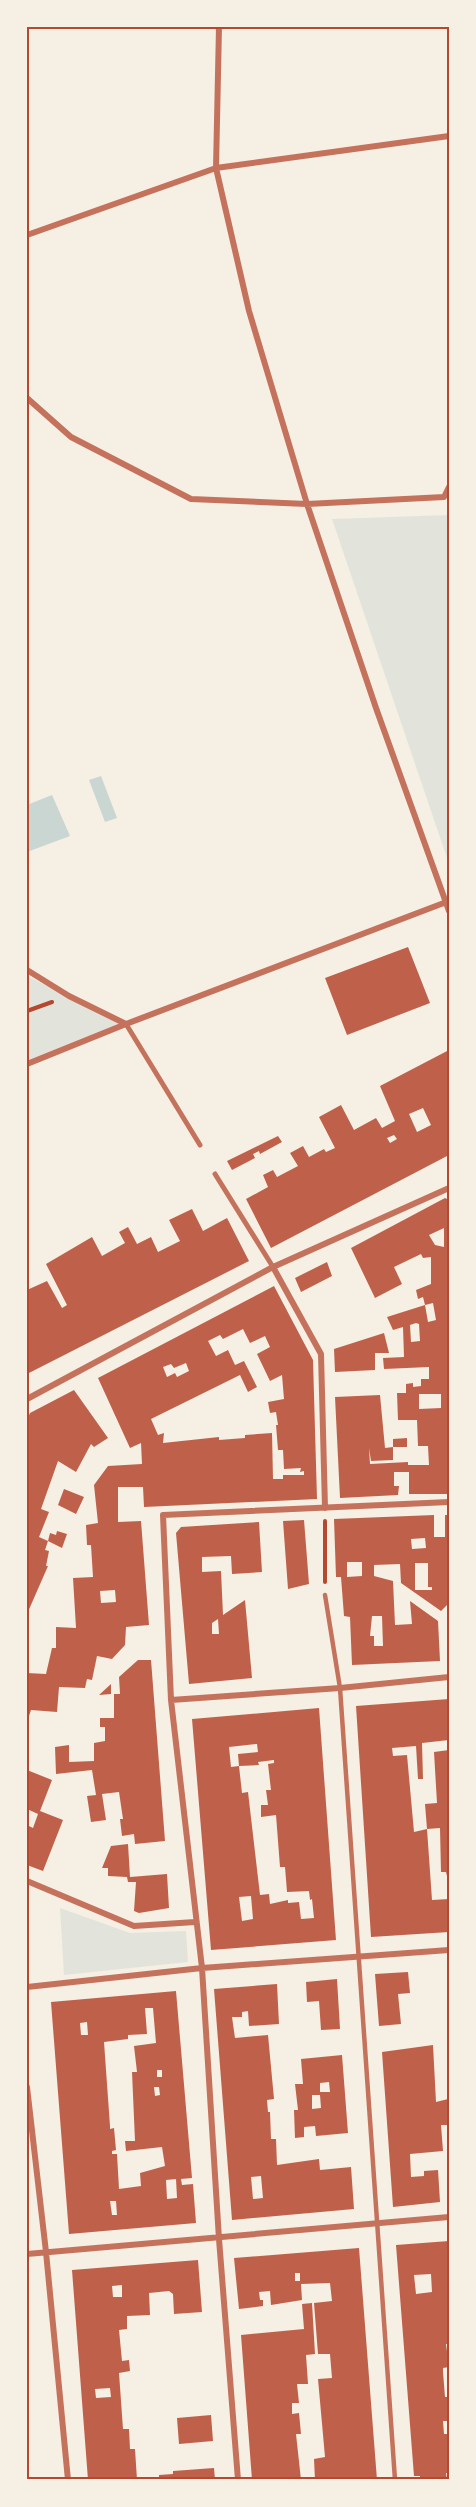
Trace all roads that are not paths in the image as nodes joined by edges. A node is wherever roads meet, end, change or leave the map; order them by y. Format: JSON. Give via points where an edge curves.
{"nodes":[{"id":1,"x":219,"y":27,"type":"edge"},
{"id":2,"x":449,"y":136,"type":"edge"},
{"id":3,"x":216,"y":168,"type":"junction"},
{"id":4,"x":27,"y":235,"type":"edge"},
{"id":5,"x":27,"y":398,"type":"edge"},
{"id":6,"x":449,"y":487,"type":"edge"},
{"id":7,"x":307,"y":504,"type":"junction"},
{"id":8,"x":448,"y":901,"type":"edge"},
{"id":9,"x":449,"y":911,"type":"edge"},
{"id":10,"x":27,"y":970,"type":"edge"},
{"id":11,"x":126,"y":1024,"type":"junction"},
{"id":12,"x":27,"y":1064,"type":"edge"},
{"id":13,"x":200,"y":1145,"type":"dead end"},
{"id":14,"x":215,"y":1174,"type":"dead end"},
{"id":15,"x":449,"y":1188,"type":"edge"},
{"id":16,"x":273,"y":1267,"type":"junction"},
{"id":17,"x":27,"y":1399,"type":"edge"},
{"id":18,"x":449,"y":1502,"type":"edge"},
{"id":19,"x":325,"y":1508,"type":"junction"},
{"id":20,"x":325,"y":1595,"type":"road end"},
{"id":21,"x":449,"y":1677,"type":"edge"},
{"id":22,"x":340,"y":1689,"type":"junction"},
{"id":23,"x":171,"y":1700,"type":"junction"},
{"id":24,"x":27,"y":1881,"type":"edge"},
{"id":25,"x":195,"y":1922,"type":"junction"},
{"id":26,"x":449,"y":1950,"type":"edge"},
{"id":27,"x":357,"y":1956,"type":"junction"},
{"id":28,"x":202,"y":1968,"type":"junction"},
{"id":29,"x":27,"y":1987,"type":"edge"},
{"id":30,"x":27,"y":2087,"type":"edge"},
{"id":31,"x":449,"y":2217,"type":"edge"},
{"id":32,"x":376,"y":2225,"type":"junction"},
{"id":33,"x":219,"y":2239,"type":"junction"},
{"id":34,"x":46,"y":2252,"type":"junction"},
{"id":35,"x":27,"y":2254,"type":"edge"},
{"id":36,"x":68,"y":2480,"type":"edge"},
{"id":37,"x":238,"y":2480,"type":"edge"},
{"id":38,"x":395,"y":2480,"type":"edge"}],
"edges":[{"from":1,"to":3,"type":"street"},
{"from":2,"to":3,"type":"street"},
{"from":3,"to":4,"type":"street"},
{"from":3,"to":7,"type":"street","via":[[249,311]]},
{"from":5,"to":7,"type":"street","via":[[71,437],[191,499]]},
{"from":6,"to":7,"type":"street","via":[[444,497]]},
{"from":7,"to":8,"type":"street","via":[[376,708]]},
{"from":8,"to":9,"type":"street"},
{"from":8,"to":11,"type":"street"},
{"from":10,"to":11,"type":"street"},
{"from":11,"to":12,"type":"street"},
{"from":11,"to":13,"type":"street"},
{"from":14,"to":16,"type":"street"},
{"from":15,"to":16,"type":"street"},
{"from":16,"to":17,"type":"street"},
{"from":16,"to":19,"type":"street","via":[[321,1354]]},
{"from":18,"to":19,"type":"street"},
{"from":19,"to":23,"type":"street","via":[[163,1515]]},
{"from":20,"to":22,"type":"lane"},
{"from":21,"to":22,"type":"street"},
{"from":22,"to":23,"type":"street"},
{"from":22,"to":27,"type":"lane"},
{"from":23,"to":25,"type":"street"},
{"from":24,"to":25,"type":"street","via":[[134,1926]]},
{"from":25,"to":28,"type":"street"},
{"from":26,"to":27,"type":"street"},
{"from":27,"to":28,"type":"street"},
{"from":27,"to":32,"type":"lane"},
{"from":28,"to":29,"type":"street"},
{"from":28,"to":33,"type":"street"},
{"from":30,"to":34,"type":"street"},
{"from":31,"to":32,"type":"street"},
{"from":32,"to":33,"type":"street"},
{"from":32,"to":38,"type":"lane"},
{"from":33,"to":34,"type":"street"},
{"from":33,"to":37,"type":"street"},
{"from":34,"to":35,"type":"street"},
{"from":34,"to":36,"type":"street"}]}
